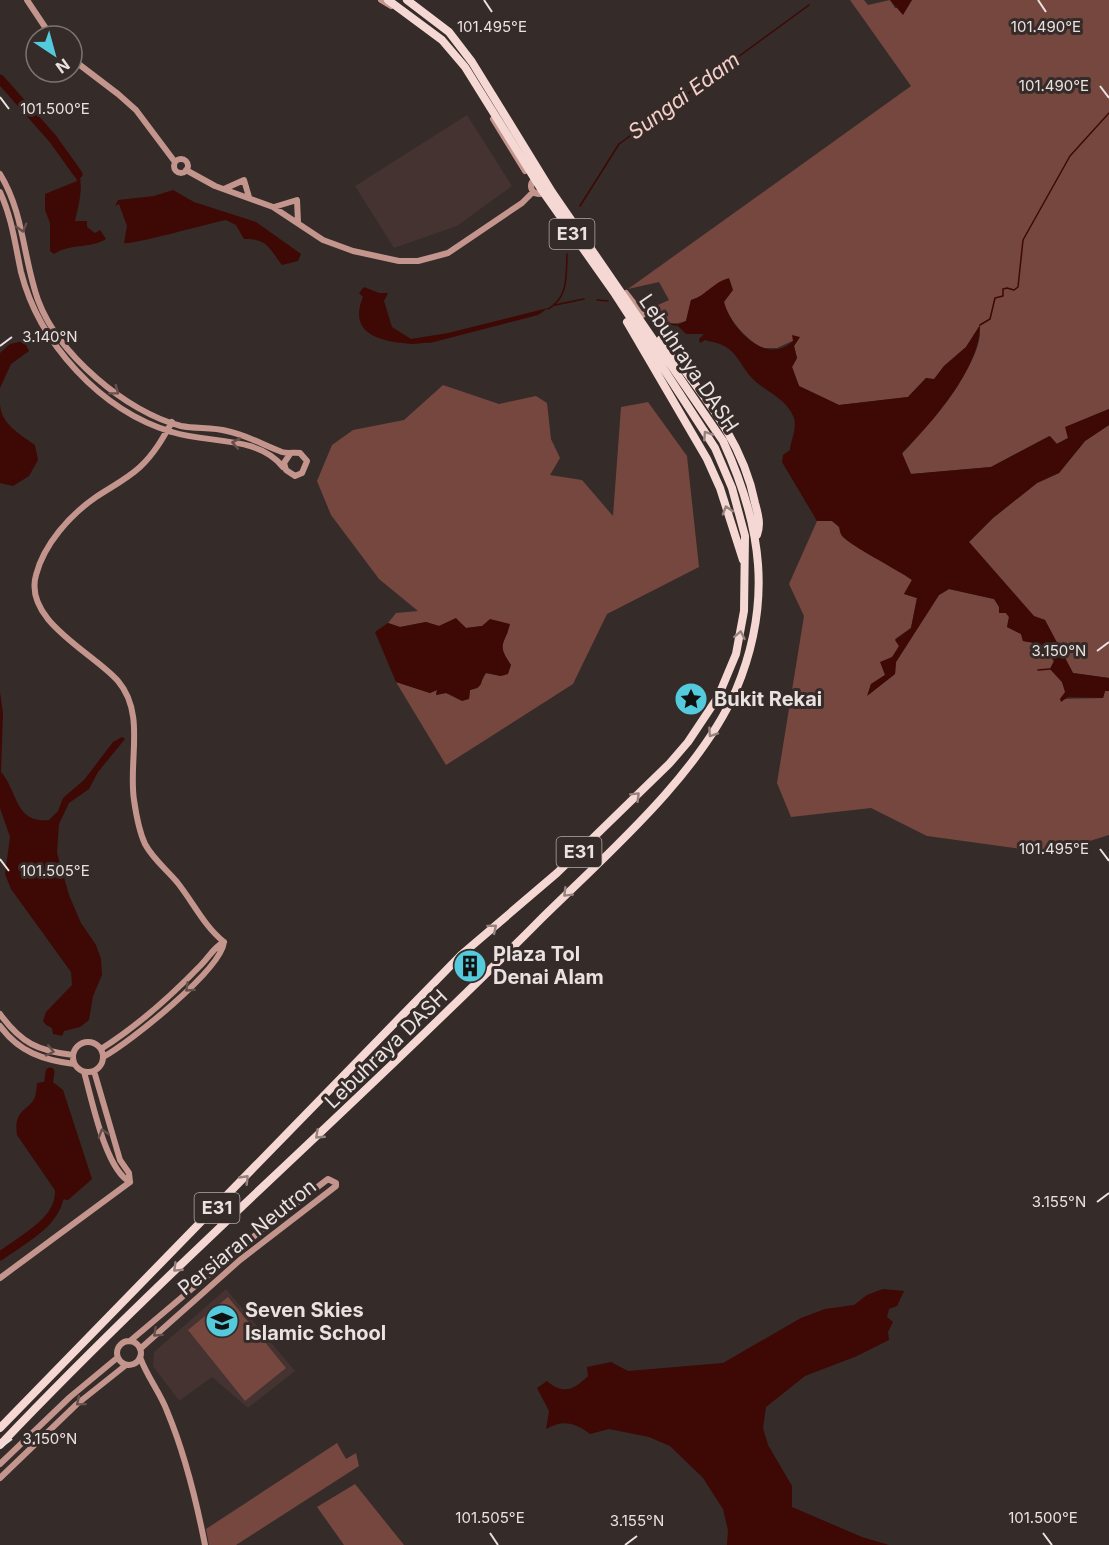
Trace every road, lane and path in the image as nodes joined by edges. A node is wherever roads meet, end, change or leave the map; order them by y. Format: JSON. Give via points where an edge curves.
{"nodes":[{"id":1,"x":27,"y":0,"type":"edge"},
{"id":2,"x":381,"y":0,"type":"edge"},
{"id":3,"x":388,"y":0,"type":"edge"},
{"id":4,"x":405,"y":0,"type":"edge"},
{"id":5,"x":43,"y":24,"type":"edge"},
{"id":6,"x":84,"y":68,"type":"edge"},
{"id":7,"x":0,"y":174,"type":"edge"},
{"id":8,"x":540,"y":179,"type":"junction"},
{"id":9,"x":532,"y":182,"type":"junction"},
{"id":10,"x":546,"y":187,"type":"junction"},
{"id":11,"x":224,"y":189,"type":"junction"},
{"id":12,"x":0,"y":192,"type":"edge"},
{"id":13,"x":533,"y":192,"type":"junction"},
{"id":14,"x":541,"y":194,"type":"junction"},
{"id":15,"x":249,"y":196,"type":"junction"},
{"id":16,"x":273,"y":207,"type":"junction"},
{"id":17,"x":298,"y":222,"type":"junction"},
{"id":18,"x":609,"y":292,"type":"joint"},
{"id":19,"x":643,"y":315,"type":"joint"},
{"id":20,"x":172,"y":422,"type":"junction"},
{"id":21,"x":167,"y":430,"type":"junction"},
{"id":22,"x":290,"y":454,"type":"junction"},
{"id":23,"x":285,"y":470,"type":"junction"},
{"id":24,"x":757,"y":537,"type":"junction"},
{"id":25,"x":745,"y":566,"type":"junction"},
{"id":26,"x":224,"y":942,"type":"junction"},
{"id":27,"x":0,"y":1014,"type":"edge"},
{"id":28,"x":0,"y":1026,"type":"edge"},
{"id":29,"x":100,"y":1049,"type":"junction"},
{"id":30,"x":73,"y":1054,"type":"junction"},
{"id":31,"x":103,"y":1057,"type":"junction"},
{"id":32,"x":74,"y":1064,"type":"junction"},
{"id":33,"x":94,"y":1071,"type":"junction"},
{"id":34,"x":84,"y":1072,"type":"junction"},
{"id":35,"x":130,"y":1182,"type":"junction"},
{"id":36,"x":0,"y":1278,"type":"edge"},
{"id":37,"x":130,"y":1341,"type":"junction"},
{"id":38,"x":140,"y":1349,"type":"junction"},
{"id":39,"x":140,"y":1357,"type":"junction"},
{"id":40,"x":117,"y":1358,"type":"junction"},
{"id":41,"x":129,"y":1365,"type":"junction"},
{"id":42,"x":145,"y":1373,"type":"junction"},
{"id":43,"x":0,"y":1428,"type":"edge"},
{"id":44,"x":0,"y":1445,"type":"edge"},
{"id":45,"x":0,"y":1464,"type":"edge"},
{"id":46,"x":0,"y":1478,"type":"edge"},
{"id":47,"x":205,"y":1545,"type":"edge"}],
"edges":[{"from":1,"to":5,"type":"street"},
{"from":2,"to":9,"type":"street","via":[[448,51]]},
{"from":25,"to":3,"type":"highway","name":"Lebuhraya DASH","number":"E31","one_way":true,"via":[[745,536],[732,488],[710,441],[541,189],[465,67],[442,40]]},
{"from":4,"to":8,"type":"street","via":[[447,34],[462,52]]},
{"from":4,"to":24,"type":"highway","name":"Lebuhraya DASH","number":"E31","via":[[449,32],[472,62],[552,192],[710,419],[742,485]]},
{"from":6,"to":11,"type":"street","via":[[136,111],[175,162],[177,171],[186,170]]},
{"from":7,"to":20,"type":"street","one_way":true,"via":[[10,190],[24,232],[29,269],[44,313],[81,365],[141,409]]},
{"from":8,"to":9,"type":"street"},
{"from":8,"to":10,"type":"street"},
{"from":9,"to":13,"type":"street"},
{"from":10,"to":14,"type":"street"},
{"from":10,"to":19,"type":"street"},
{"from":11,"to":15,"type":"street"},
{"from":11,"to":15,"type":"street","via":[[244,180]]},
{"from":12,"to":21,"type":"street","via":[[14,231],[21,272],[37,317],[49,337],[75,370],[114,401]]},
{"from":13,"to":14,"type":"street"},
{"from":13,"to":17,"type":"street","via":[[464,244],[418,261],[376,258],[342,248]]},
{"from":14,"to":18,"type":"street"},
{"from":15,"to":16,"type":"street"},
{"from":16,"to":17,"type":"street"},
{"from":16,"to":17,"type":"street","via":[[297,200]]},
{"from":25,"to":18,"type":"highway","one_way":true,"via":[[707,459]]},
{"from":19,"to":24,"type":"highway","via":[[722,420],[739,450],[754,495]]},
{"from":20,"to":21,"type":"street"},
{"from":20,"to":22,"type":"street","via":[[225,430]]},
{"from":23,"to":21,"type":"street","one_way":true,"via":[[270,454],[251,446]]},
{"from":21,"to":26,"type":"street","via":[[143,464],[78,510],[64,527],[40,562],[36,594],[42,611],[118,681],[130,701],[133,795],[143,840]]},
{"from":22,"to":23,"type":"street","via":[[284,463]]},
{"from":22,"to":23,"type":"street","via":[[303,455],[306,468],[295,476]]},
{"from":24,"to":44,"type":"highway","name":"Lebuhraya DASH","number":"E31","one_way":true,"via":[[759,587],[747,656],[736,688],[721,719],[654,806],[409,1051],[78,1364]]},
{"from":43,"to":25,"type":"highway","name":"Lebuhraya DASH","number":"E31","one_way":true,"via":[[461,955],[557,873],[688,742],[718,697],[734,662],[744,612]]},
{"from":26,"to":29,"type":"street","via":[[125,1033]]},
{"from":26,"to":31,"type":"street","one_way":true,"via":[[223,950],[207,972],[131,1040]]},
{"from":27,"to":30,"type":"street","one_way":true,"via":[[23,1040],[45,1052]]},
{"from":28,"to":32,"type":"street","via":[[28,1053]]},
{"from":29,"to":30,"type":"street","via":[[93,1043],[82,1043]]},
{"from":29,"to":31,"type":"street"},
{"from":30,"to":32,"type":"street"},
{"from":31,"to":33,"type":"street"},
{"from":32,"to":34,"type":"street"},
{"from":33,"to":34,"type":"street"},
{"from":33,"to":35,"type":"street"},
{"from":35,"to":34,"type":"street","one_way":true,"via":[[122,1178],[109,1154]]},
{"from":35,"to":36,"type":"street"},
{"from":37,"to":38,"type":"street"},
{"from":37,"to":38,"type":"street","name":"Persiaran Neutron","one_way":true,"via":[[264,1228],[328,1179],[336,1183],[216,1280]]},
{"from":37,"to":40,"type":"street","via":[[119,1346]]},
{"from":38,"to":39,"type":"street"},
{"from":39,"to":41,"type":"street"},
{"from":39,"to":42,"type":"street"},
{"from":40,"to":41,"type":"street"},
{"from":40,"to":45,"type":"street"},
{"from":41,"to":42,"type":"street"},
{"from":41,"to":46,"type":"street","one_way":true,"via":[[77,1404]]},
{"from":42,"to":47,"type":"street","via":[[180,1442]]}]}
